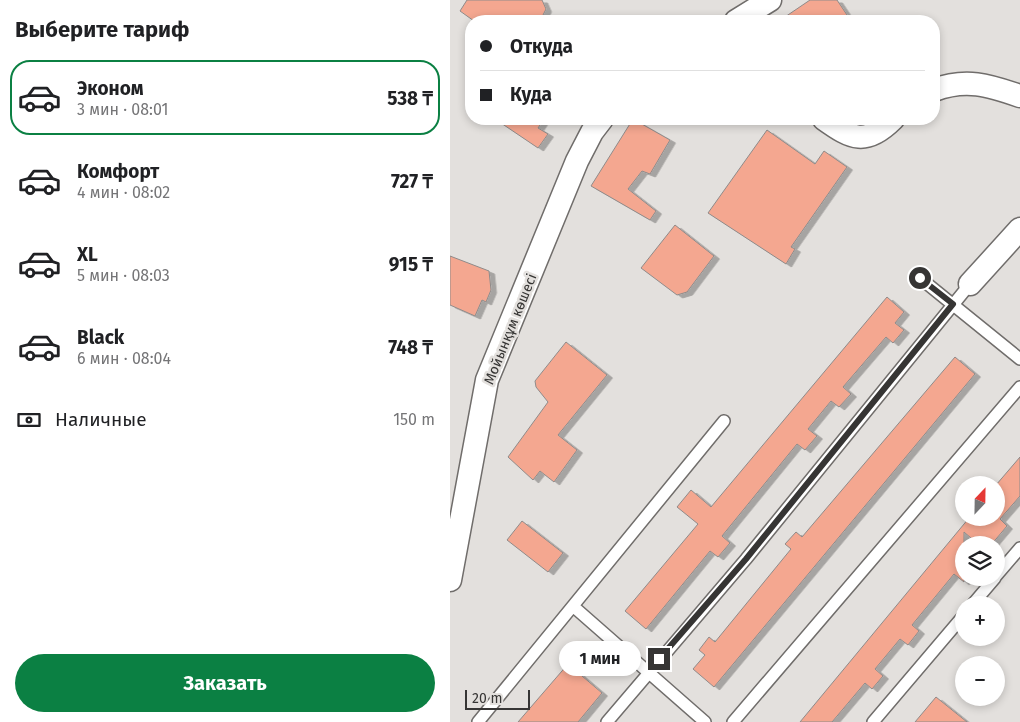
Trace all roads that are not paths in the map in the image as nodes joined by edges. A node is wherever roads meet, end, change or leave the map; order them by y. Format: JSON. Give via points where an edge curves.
{"nodes":[{"id":1,"x":770,"y":0,"type":"edge"},
{"id":2,"x":746,"y":15,"type":"edge"},
{"id":3,"x":940,"y":88,"type":"edge"},
{"id":4,"x":1020,"y":96,"type":"edge"},
{"id":5,"x":597,"y":125,"type":"edge"},
{"id":6,"x":833,"y":125,"type":"edge"},
{"id":7,"x":886,"y":125,"type":"edge"},
{"id":8,"x":1020,"y":229,"type":"edge"},
{"id":9,"x":920,"y":278,"type":"dead end"},
{"id":10,"x":970,"y":284,"type":"joint"},
{"id":11,"x":953,"y":304,"type":"junction"},
{"id":12,"x":1020,"y":359,"type":"edge"},
{"id":13,"x":1020,"y":387,"type":"edge"},
{"id":14,"x":724,"y":421,"type":"dead end"},
{"id":15,"x":1020,"y":548,"type":"edge"},
{"id":16,"x":1005,"y":566,"type":"edge"},
{"id":17,"x":450,"y":580,"type":"edge"},
{"id":18,"x":988,"y":586,"type":"edge"},
{"id":19,"x":980,"y":596,"type":"edge"},
{"id":20,"x":574,"y":606,"type":"junction"},
{"id":21,"x":955,"y":626,"type":"edge"},
{"id":22,"x":647,"y":673,"type":"junction"},
{"id":23,"x":478,"y":722,"type":"edge"},
{"id":24,"x":607,"y":722,"type":"edge"},
{"id":25,"x":705,"y":722,"type":"edge"},
{"id":26,"x":733,"y":722,"type":"edge"},
{"id":27,"x":873,"y":722,"type":"edge"}],
"edges":[{"from":1,"to":2,"type":"street"},
{"from":3,"to":4,"type":"street","via":[[967,82]]},
{"from":5,"to":17,"type":"street","name":"Мойынқұм көшесі","via":[[576,161],[487,380]]},
{"from":6,"to":7,"type":"street","via":[[844,133],[862,138]]},
{"from":8,"to":10,"type":"street"},
{"from":9,"to":11,"type":"lane"},
{"from":10,"to":11,"type":"lane"},
{"from":11,"to":12,"type":"lane"},
{"from":11,"to":22,"type":"lane","via":[[746,559]]},
{"from":13,"to":26,"type":"lane"},
{"from":14,"to":20,"type":"lane"},
{"from":15,"to":16,"type":"lane"},
{"from":18,"to":19,"type":"lane"},
{"from":20,"to":22,"type":"lane"},
{"from":20,"to":23,"type":"lane"},
{"from":21,"to":27,"type":"lane"},
{"from":22,"to":24,"type":"lane"},
{"from":22,"to":25,"type":"lane"}]}
